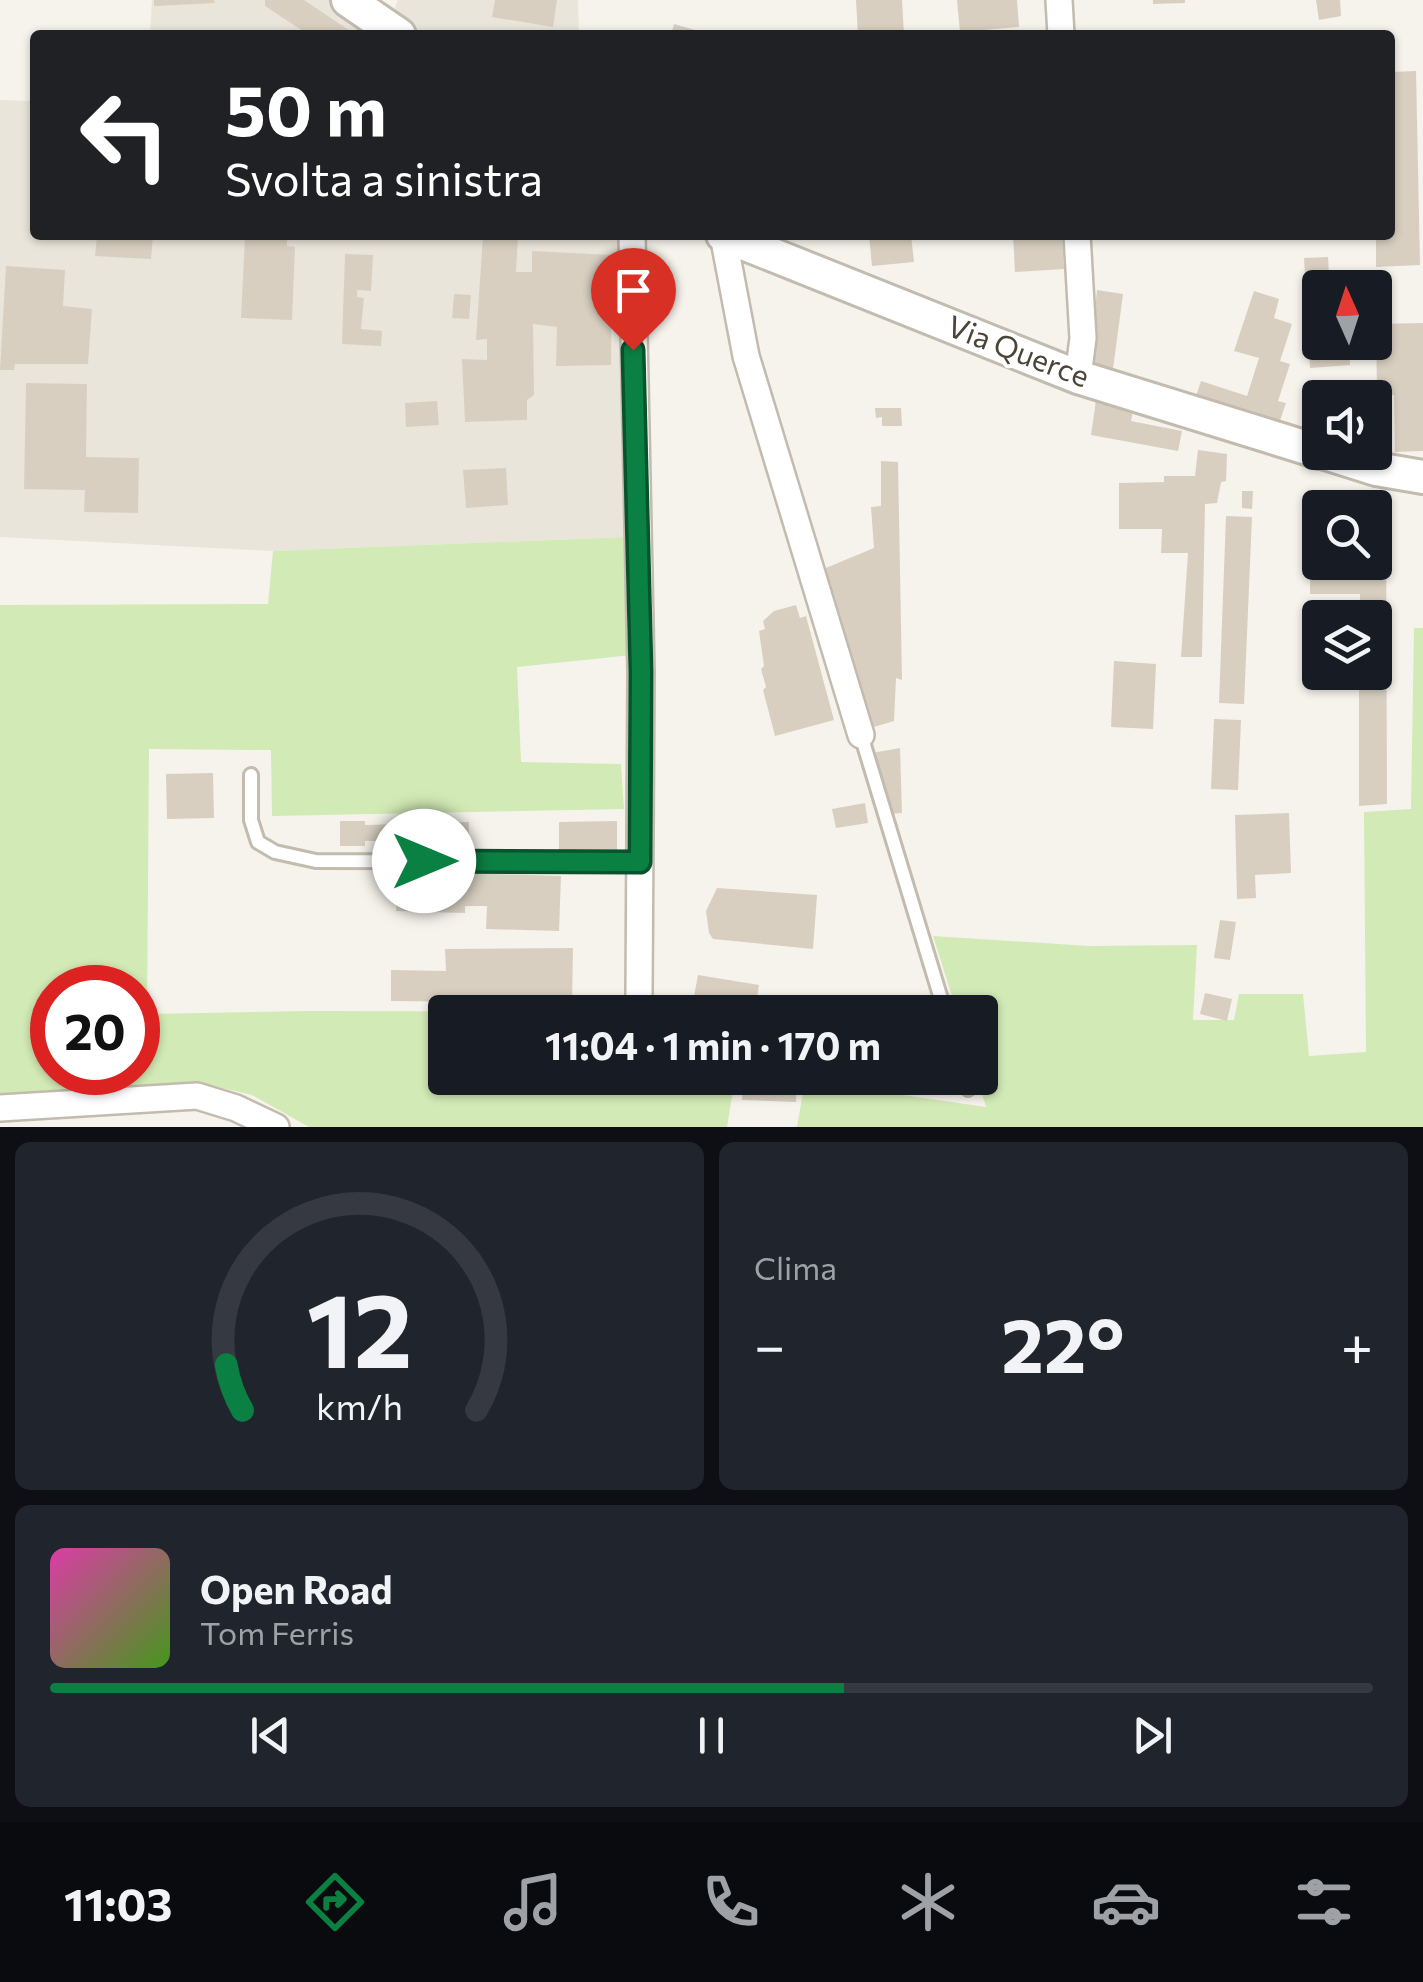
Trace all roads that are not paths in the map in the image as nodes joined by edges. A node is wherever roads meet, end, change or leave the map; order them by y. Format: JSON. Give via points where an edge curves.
{"nodes":[{"id":1,"x":348,"y":0,"type":"edge"},
{"id":2,"x":1059,"y":0,"type":"edge"},
{"id":3,"x":392,"y":30,"type":"edge"},
{"id":4,"x":1060,"y":30,"type":"edge"},
{"id":5,"x":632,"y":240,"type":"edge"},
{"id":6,"x":724,"y":240,"type":"edge"},
{"id":7,"x":735,"y":240,"type":"edge"},
{"id":8,"x":1076,"y":240,"type":"edge"},
{"id":9,"x":1078,"y":378,"type":"junction"},
{"id":10,"x":1302,"y":446,"type":"edge"},
{"id":11,"x":1382,"y":470,"type":"edge"},
{"id":12,"x":1423,"y":477,"type":"edge"},
{"id":13,"x":861,"y":736,"type":"joint"},
{"id":14,"x":252,"y":775,"type":"dead end"},
{"id":15,"x":640,"y":862,"type":"junction"},
{"id":16,"x":639,"y":994,"type":"dead end"},
{"id":17,"x":940,"y":995,"type":"edge"},
{"id":18,"x":0,"y":1108,"type":"edge"},
{"id":19,"x":276,"y":1127,"type":"edge"}],
"edges":[{"from":1,"to":3,"type":"street"},
{"from":2,"to":4,"type":"street"},
{"from":5,"to":15,"type":"street"},
{"from":6,"to":13,"type":"street","via":[[746,356]]},
{"from":7,"to":9,"type":"street","name":"Via Querce"},
{"from":8,"to":9,"type":"street","via":[[1083,338]]},
{"from":9,"to":10,"type":"street","name":"Via Querce"},
{"from":11,"to":12,"type":"street","name":"Via Querce"},
{"from":13,"to":17,"type":"lane"},
{"from":14,"to":15,"type":"lane","via":[[251,820],[258,842],[274,852],[316,860]]},
{"from":15,"to":16,"type":"street"},
{"from":18,"to":19,"type":"street","via":[[198,1096]]}]}
